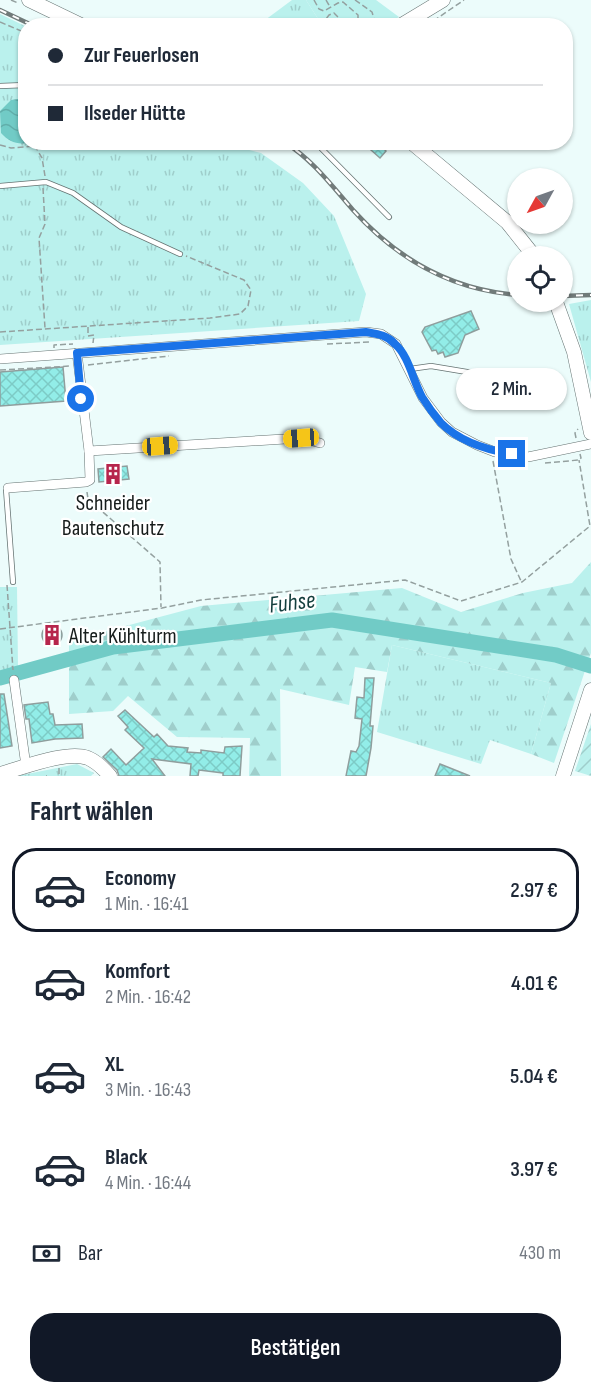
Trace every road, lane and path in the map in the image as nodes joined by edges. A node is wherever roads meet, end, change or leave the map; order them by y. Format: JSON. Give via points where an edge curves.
{"nodes":[{"id":1,"x":28,"y":0,"type":"edge"},
{"id":2,"x":314,"y":0,"type":"edge"},
{"id":3,"x":326,"y":0,"type":"edge"},
{"id":4,"x":355,"y":0,"type":"edge"},
{"id":5,"x":443,"y":0,"type":"edge"},
{"id":6,"x":464,"y":0,"type":"edge"},
{"id":7,"x":337,"y":1,"type":"edge"},
{"id":8,"x":331,"y":8,"type":"junction"},
{"id":9,"x":66,"y":18,"type":"edge"},
{"id":10,"x":327,"y":18,"type":"edge"},
{"id":11,"x":339,"y":18,"type":"edge"},
{"id":12,"x":358,"y":18,"type":"edge"},
{"id":13,"x":374,"y":18,"type":"edge"},
{"id":14,"x":413,"y":18,"type":"edge"},
{"id":15,"x":438,"y":18,"type":"edge"},
{"id":16,"x":0,"y":22,"type":"edge"},
{"id":17,"x":18,"y":30,"type":"edge"},
{"id":18,"x":18,"y":85,"type":"edge"},
{"id":19,"x":0,"y":86,"type":"edge"},
{"id":20,"x":0,"y":145,"type":"edge"},
{"id":21,"x":18,"y":147,"type":"edge"},
{"id":22,"x":37,"y":150,"type":"edge"},
{"id":23,"x":323,"y":150,"type":"edge"},
{"id":24,"x":421,"y":150,"type":"edge"},
{"id":25,"x":45,"y":183,"type":"junction"},
{"id":26,"x":0,"y":186,"type":"edge"},
{"id":27,"x":389,"y":217,"type":"dead end"},
{"id":28,"x":526,"y":246,"type":"edge"},
{"id":29,"x":180,"y":254,"type":"joint"},
{"id":30,"x":560,"y":312,"type":"edge"},
{"id":31,"x":88,"y":327,"type":"junction"},
{"id":32,"x":45,"y":329,"type":"junction"},
{"id":33,"x":0,"y":332,"type":"edge"},
{"id":34,"x":94,"y":340,"type":"dead end"},
{"id":35,"x":325,"y":344,"type":"dead end"},
{"id":36,"x":377,"y":344,"type":"dead end"},
{"id":37,"x":77,"y":353,"type":"junction"},
{"id":38,"x":170,"y":356,"type":"dead end"},
{"id":39,"x":0,"y":359,"type":"edge"},
{"id":40,"x":78,"y":366,"type":"junction"},
{"id":41,"x":410,"y":369,"type":"junction"},
{"id":42,"x":0,"y":370,"type":"edge"},
{"id":43,"x":473,"y":373,"type":"dead end"},
{"id":44,"x":590,"y":429,"type":"edge"},
{"id":45,"x":320,"y":443,"type":"dead end"},
{"id":46,"x":591,"y":444,"type":"edge"},
{"id":47,"x":578,"y":447,"type":"junction"},
{"id":48,"x":89,"y":451,"type":"junction"},
{"id":49,"x":495,"y":452,"type":"junction"},
{"id":50,"x":579,"y":460,"type":"junction"},
{"id":51,"x":544,"y":463,"type":"dead end"},
{"id":52,"x":86,"y":482,"type":"junction"},
{"id":53,"x":8,"y":488,"type":"joint"},
{"id":54,"x":10,"y":582,"type":"joint"},
{"id":55,"x":522,"y":582,"type":"junction"},
{"id":56,"x":162,"y":608,"type":"junction"},
{"id":57,"x":10,"y":628,"type":"junction"},
{"id":58,"x":0,"y":629,"type":"edge"},
{"id":59,"x":14,"y":680,"type":"joint"},
{"id":60,"x":591,"y":690,"type":"edge"},
{"id":61,"x":26,"y":766,"type":"junction"},
{"id":62,"x":0,"y":774,"type":"edge"},
{"id":63,"x":110,"y":776,"type":"edge"},
{"id":64,"x":563,"y":776,"type":"edge"}],
"edges":[{"from":1,"to":9,"type":"street"},
{"from":2,"to":8,"type":"path","via":[[319,9]]},
{"from":3,"to":8,"type":"path"},
{"from":4,"to":13,"type":"path","via":[[372,12]]},
{"from":5,"to":14,"type":"street"},
{"from":6,"to":15,"type":"path"},
{"from":7,"to":8,"type":"path"},
{"from":7,"to":12,"type":"path"},
{"from":10,"to":11,"type":"path","via":[[334,13]]},
{"from":16,"to":17,"type":"path"},
{"from":18,"to":19,"type":"lane"},
{"from":20,"to":21,"type":"path"},
{"from":22,"to":25,"type":"path"},
{"from":23,"to":27,"type":"lane"},
{"from":24,"to":28,"type":"street","via":[[507,222]]},
{"from":25,"to":26,"type":"lane"},
{"from":25,"to":29,"type":"lane","via":[[73,193],[121,227]]},
{"from":25,"to":32,"type":"path","via":[[45,225],[39,238]]},
{"from":29,"to":31,"type":"path","via":[[244,280],[251,290],[248,306],[240,314]]},
{"from":30,"to":44,"type":"street","via":[[574,352]]},
{"from":31,"to":32,"type":"path"},
{"from":31,"to":34,"type":"path","via":[[88,336],[94,336]]},
{"from":32,"to":33,"type":"path"},
{"from":35,"to":36,"type":"path"},
{"from":37,"to":39,"type":"street"},
{"from":37,"to":40,"type":"street"},
{"from":37,"to":41,"type":"street","via":[[366,332],[381,334],[396,344]]},
{"from":38,"to":40,"type":"path"},
{"from":40,"to":42,"type":"path"},
{"from":40,"to":48,"type":"street"},
{"from":41,"to":43,"type":"lane","via":[[431,366]]},
{"from":41,"to":49,"type":"street","via":[[423,398],[441,422],[452,432]]},
{"from":44,"to":47,"type":"path","via":[[580,426],[575,433]]},
{"from":45,"to":48,"type":"street","via":[[301,438]]},
{"from":46,"to":47,"type":"street"},
{"from":47,"to":49,"type":"street","via":[[528,457]]},
{"from":47,"to":50,"type":"path"},
{"from":48,"to":52,"type":"street","via":[[90,480]]},
{"from":49,"to":55,"type":"path","via":[[493,461],[511,559]]},
{"from":50,"to":51,"type":"path"},
{"from":50,"to":55,"type":"path","via":[[590,526]]},
{"from":52,"to":53,"type":"street"},
{"from":52,"to":56,"type":"path","via":[[88,499],[160,562]]},
{"from":53,"to":54,"type":"lane"},
{"from":54,"to":57,"type":"path"},
{"from":55,"to":56,"type":"path","via":[[461,601],[405,580],[201,600]]},
{"from":56,"to":57,"type":"path"},
{"from":57,"to":58,"type":"path"},
{"from":57,"to":59,"type":"path"},
{"from":59,"to":61,"type":"street"},
{"from":60,"to":64,"type":"street"},
{"from":61,"to":62,"type":"street"},
{"from":61,"to":63,"type":"street","via":[[78,756],[95,762]]}]}
